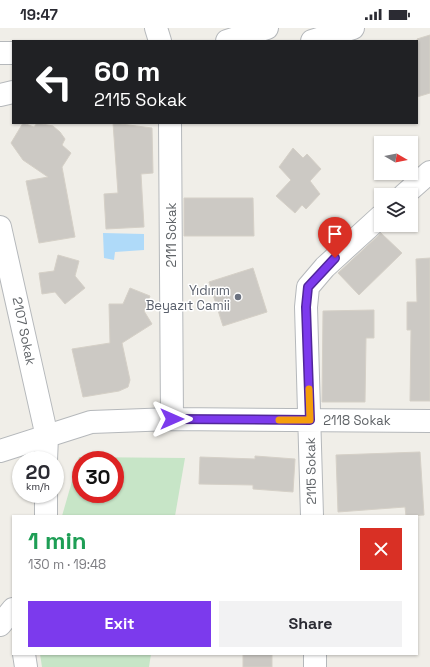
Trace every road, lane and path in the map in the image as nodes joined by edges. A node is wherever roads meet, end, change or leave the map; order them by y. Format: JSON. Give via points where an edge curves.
{"nodes":[{"id":1,"x":156,"y":28,"type":"edge"},
{"id":2,"x":267,"y":28,"type":"edge"},
{"id":3,"x":353,"y":28,"type":"edge"},
{"id":4,"x":160,"y":40,"type":"edge"},
{"id":5,"x":230,"y":40,"type":"edge"},
{"id":6,"x":315,"y":40,"type":"edge"},
{"id":7,"x":0,"y":53,"type":"edge"},
{"id":8,"x":12,"y":53,"type":"edge"},
{"id":9,"x":12,"y":92,"type":"edge"},
{"id":10,"x":0,"y":95,"type":"edge"},
{"id":11,"x":170,"y":124,"type":"edge"},
{"id":12,"x":430,"y":172,"type":"edge"},
{"id":13,"x":412,"y":188,"type":"edge"},
{"id":14,"x":374,"y":222,"type":"edge"},
{"id":15,"x":0,"y":227,"type":"edge"},
{"id":16,"x":172,"y":419,"type":"junction"},
{"id":17,"x":310,"y":420,"type":"junction"},
{"id":18,"x":430,"y":421,"type":"edge"},
{"id":19,"x":47,"y":437,"type":"junction"},
{"id":20,"x":46,"y":451,"type":"edge"},
{"id":21,"x":0,"y":452,"type":"edge"},
{"id":22,"x":46,"y":503,"type":"edge"},
{"id":23,"x":46,"y":515,"type":"edge"},
{"id":24,"x":312,"y":515,"type":"edge"},
{"id":25,"x":24,"y":655,"type":"edge"},
{"id":26,"x":315,"y":655,"type":"edge"},
{"id":27,"x":26,"y":667,"type":"edge"},
{"id":28,"x":315,"y":667,"type":"edge"}],
"edges":[{"from":1,"to":4,"type":"street"},
{"from":2,"to":5,"type":"street"},
{"from":3,"to":6,"type":"street"},
{"from":7,"to":8,"type":"street"},
{"from":9,"to":10,"type":"street"},
{"from":11,"to":16,"type":"street","name":"2111 Sokak"},
{"from":12,"to":13,"type":"street"},
{"from":14,"to":17,"type":"street","name":"2115 Sokak","via":[[325,267],[308,287],[306,307]]},
{"from":15,"to":19,"type":"street","name":"2107 Sokak"},
{"from":16,"to":17,"type":"street","name":"2118 Sokak"},
{"from":16,"to":19,"type":"street","name":"2118 Sokak","via":[[91,422]]},
{"from":17,"to":18,"type":"street","name":"2118 Sokak"},
{"from":17,"to":24,"type":"street","name":"2115 Sokak"},
{"from":19,"to":20,"type":"street","name":"2107 Sokak"},
{"from":19,"to":21,"type":"street","name":"2118 Sokak"},
{"from":22,"to":23,"type":"street"},
{"from":25,"to":27,"type":"street"},
{"from":26,"to":28,"type":"street"}]}
